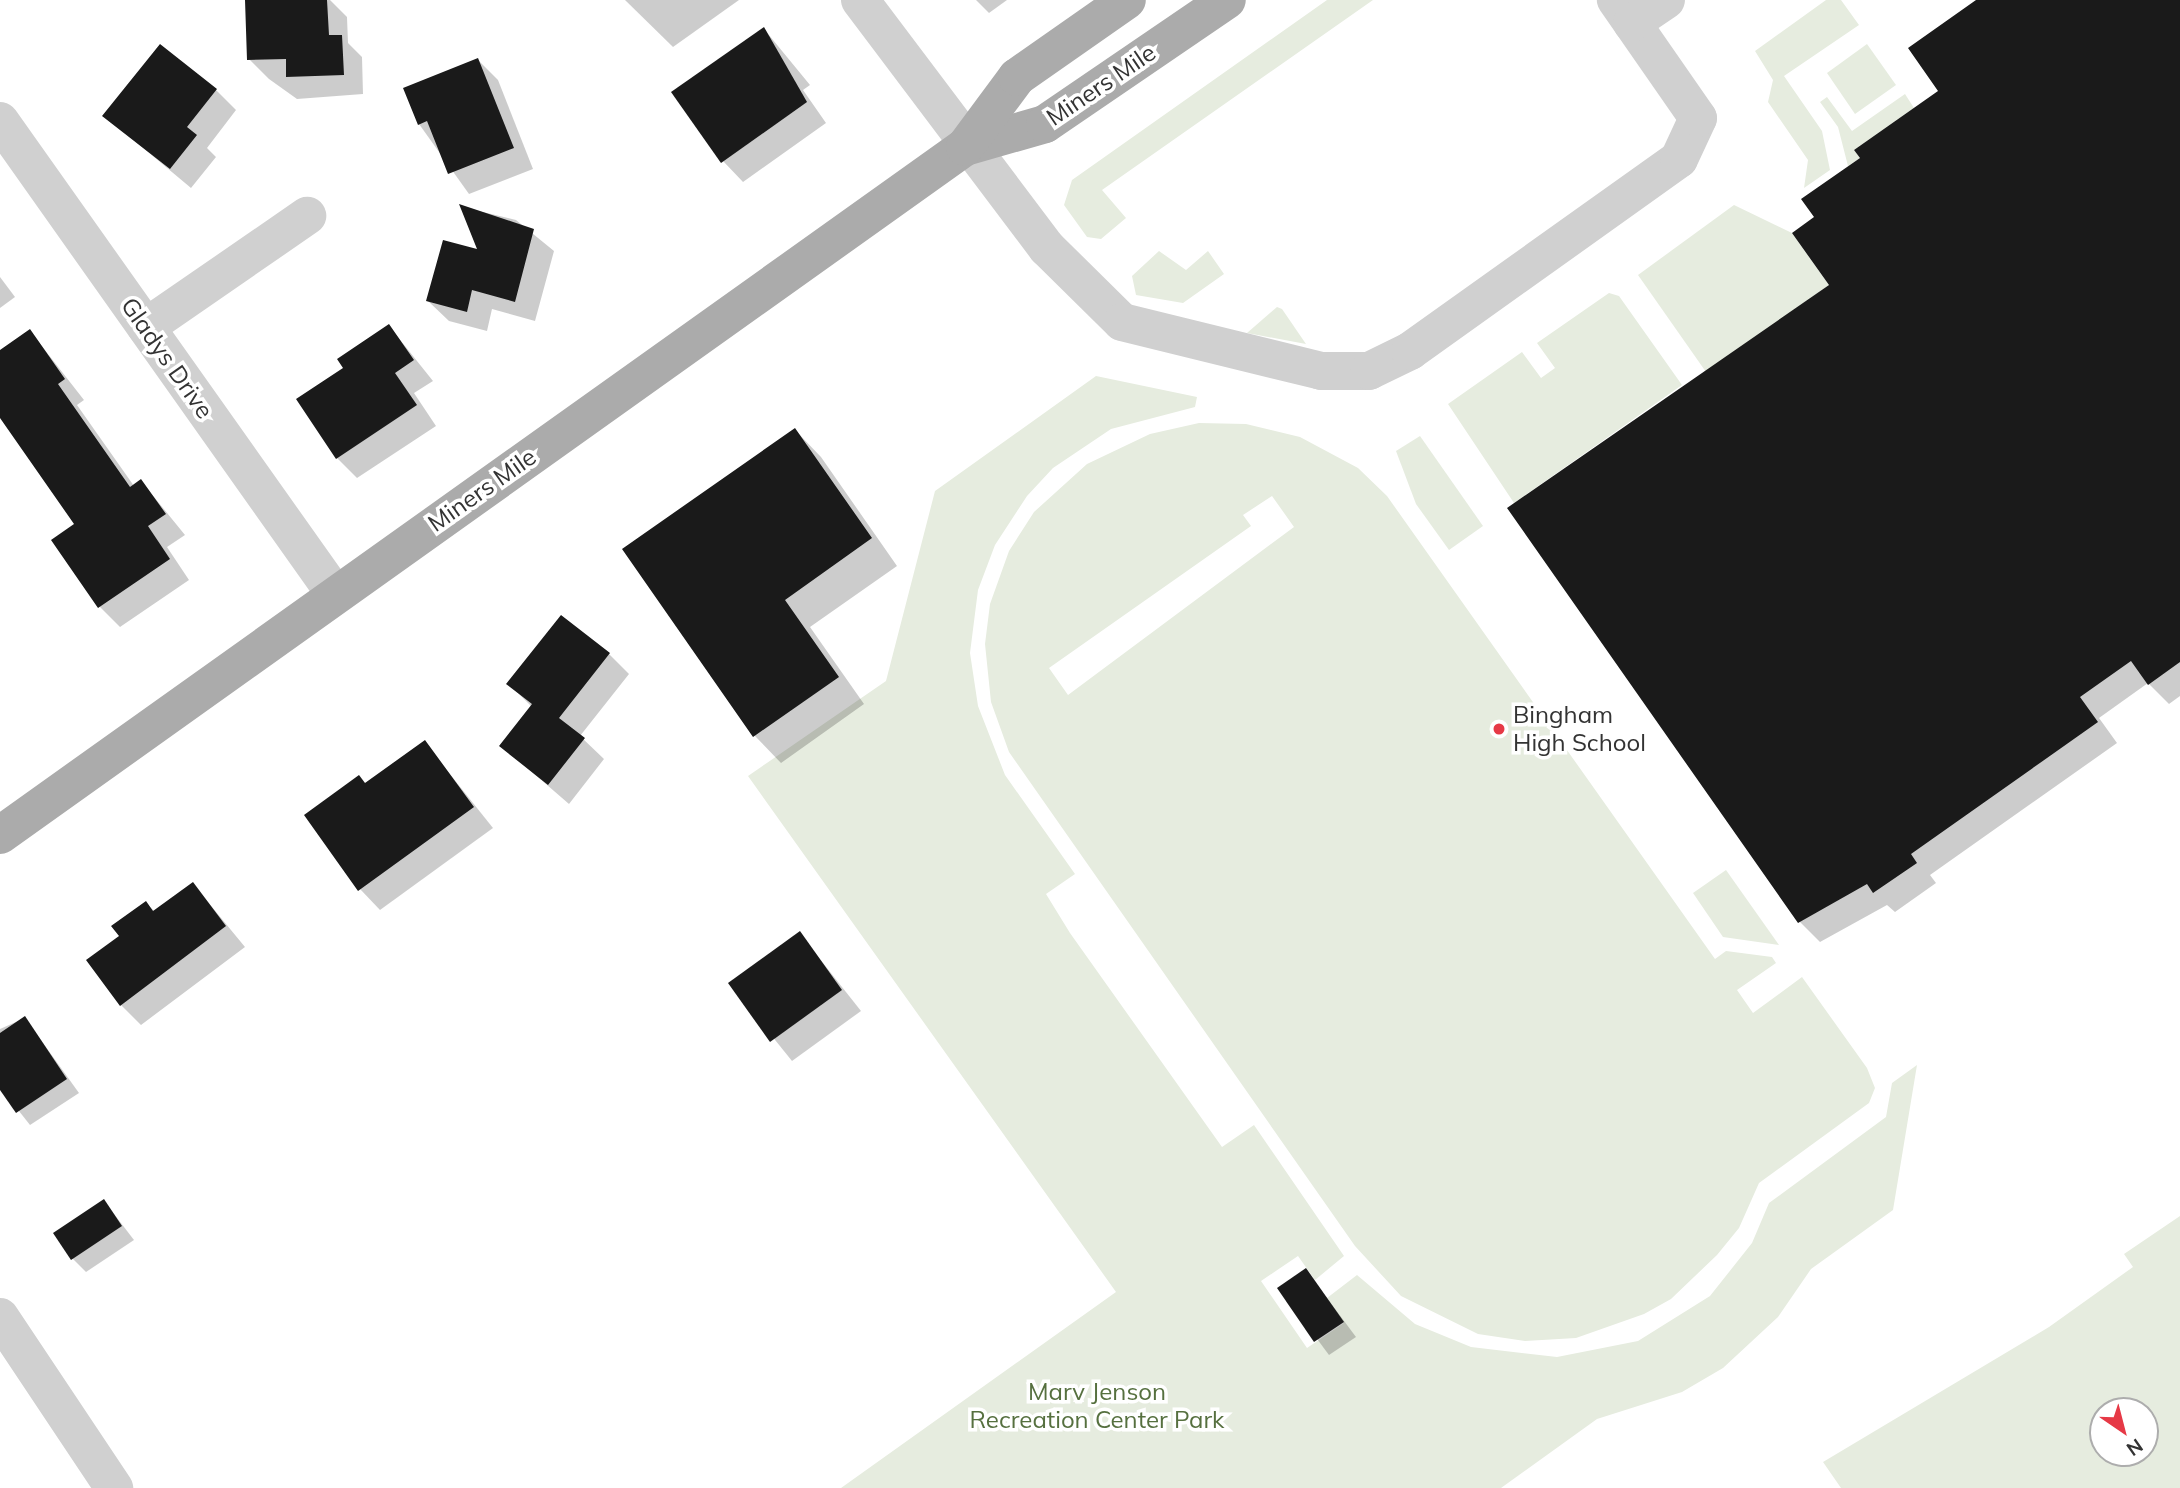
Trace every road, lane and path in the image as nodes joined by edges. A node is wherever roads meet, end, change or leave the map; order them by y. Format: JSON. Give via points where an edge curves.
{"nodes":[{"id":1,"x":860,"y":0,"type":"edge"},
{"id":2,"x":1127,"y":0,"type":"edge"},
{"id":3,"x":1227,"y":0,"type":"edge"},
{"id":4,"x":1666,"y":0,"type":"edge"},
{"id":5,"x":1624,"y":12,"type":"edge"},
{"id":6,"x":0,"y":121,"type":"edge"},
{"id":7,"x":965,"y":147,"type":"junction"},
{"id":8,"x":307,"y":216,"type":"dead end"},
{"id":9,"x":146,"y":327,"type":"junction"},
{"id":10,"x":335,"y":594,"type":"junction"},
{"id":11,"x":0,"y":835,"type":"edge"},
{"id":12,"x":2,"y":1324,"type":"edge"},
{"id":13,"x":114,"y":1488,"type":"edge"}],
"edges":[{"from":1,"to":7,"type":"street"},
{"from":2,"to":7,"type":"main road","name":"Miners Mile","via":[[1017,78]]},
{"from":3,"to":7,"type":"main road","name":"Miners Mile","via":[[1045,124]]},
{"from":4,"to":5,"type":"street"},
{"from":5,"to":7,"type":"street","via":[[1698,118],[1679,159],[1410,351],[1369,371],[1321,371],[1122,322],[1047,248]]},
{"from":6,"to":9,"type":"street","name":"Gladys Drive"},
{"from":7,"to":10,"type":"main road","name":"Miners Mile"},
{"from":8,"to":9,"type":"street"},
{"from":9,"to":10,"type":"street","name":"Gladys Drive"},
{"from":10,"to":11,"type":"main road","name":"Miners Mile"},
{"from":12,"to":13,"type":"street"}]}
